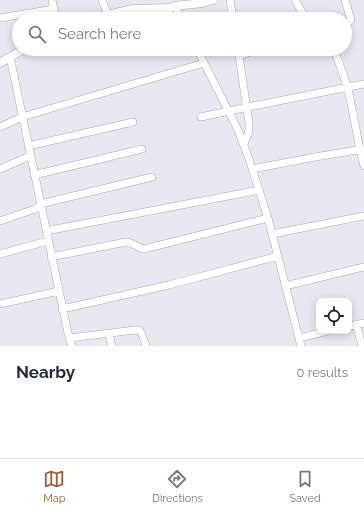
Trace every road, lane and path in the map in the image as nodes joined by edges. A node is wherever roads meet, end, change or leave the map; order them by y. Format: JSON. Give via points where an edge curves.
{"nodes":[{"id":1,"x":52,"y":0,"type":"edge"},
{"id":2,"x":102,"y":0,"type":"edge"},
{"id":3,"x":213,"y":0,"type":"edge"},
{"id":4,"x":230,"y":0,"type":"edge"},
{"id":5,"x":295,"y":0,"type":"edge"},
{"id":6,"x":345,"y":0,"type":"edge"},
{"id":7,"x":174,"y":3,"type":"edge"},
{"id":8,"x":54,"y":9,"type":"junction"},
{"id":9,"x":36,"y":12,"type":"edge"},
{"id":10,"x":55,"y":12,"type":"edge"},
{"id":11,"x":107,"y":12,"type":"edge"},
{"id":12,"x":120,"y":12,"type":"edge"},
{"id":13,"x":232,"y":12,"type":"edge"},
{"id":14,"x":302,"y":12,"type":"edge"},
{"id":15,"x":349,"y":12,"type":"edge"},
{"id":16,"x":12,"y":16,"type":"edge"},
{"id":17,"x":0,"y":18,"type":"edge"},
{"id":18,"x":200,"y":56,"type":"edge"},
{"id":19,"x":239,"y":56,"type":"edge"},
{"id":20,"x":337,"y":56,"type":"edge"},
{"id":21,"x":10,"y":57,"type":"joint"},
{"id":22,"x":0,"y":63,"type":"edge"},
{"id":23,"x":204,"y":63,"type":"junction"},
{"id":24,"x":364,"y":84,"type":"edge"},
{"id":25,"x":348,"y":88,"type":"junction"},
{"id":26,"x":248,"y":107,"type":"junction"},
{"id":27,"x":229,"y":111,"type":"junction"},
{"id":28,"x":22,"y":117,"type":"junction"},
{"id":29,"x":201,"y":118,"type":"dead end"},
{"id":30,"x":133,"y":122,"type":"dead end"},
{"id":31,"x":0,"y":127,"type":"edge"},
{"id":32,"x":244,"y":144,"type":"junction"},
{"id":33,"x":28,"y":146,"type":"junction"},
{"id":34,"x":142,"y":149,"type":"dead end"},
{"id":35,"x":362,"y":150,"type":"edge"},
{"id":36,"x":30,"y":156,"type":"junction"},
{"id":37,"x":364,"y":166,"type":"edge"},
{"id":38,"x":0,"y":169,"type":"edge"},
{"id":39,"x":252,"y":169,"type":"junction"},
{"id":40,"x":34,"y":175,"type":"junction"},
{"id":41,"x":152,"y":177,"type":"dead end"},
{"id":42,"x":259,"y":190,"type":"junction"},
{"id":43,"x":41,"y":206,"type":"junction"},
{"id":44,"x":364,"y":216,"type":"edge"},
{"id":45,"x":268,"y":218,"type":"junction"},
{"id":46,"x":0,"y":221,"type":"edge"},
{"id":47,"x":46,"y":231,"type":"junction"},
{"id":48,"x":272,"y":234,"type":"junction"},
{"id":49,"x":48,"y":241,"type":"junction"},
{"id":50,"x":0,"y":254,"type":"edge"},
{"id":51,"x":278,"y":256,"type":"junction"},
{"id":52,"x":51,"y":257,"type":"junction"},
{"id":53,"x":364,"y":267,"type":"edge"},
{"id":54,"x":285,"y":286,"type":"junction"},
{"id":55,"x":59,"y":291,"type":"junction"},
{"id":56,"x":0,"y":304,"type":"edge"},
{"id":57,"x":62,"y":309,"type":"junction"},
{"id":58,"x":364,"y":323,"type":"edge"},
{"id":59,"x":353,"y":325,"type":"edge"},
{"id":60,"x":109,"y":334,"type":"junction"},
{"id":61,"x":316,"y":334,"type":"edge"},
{"id":62,"x":69,"y":338,"type":"junction"},
{"id":63,"x":299,"y":338,"type":"junction"},
{"id":64,"x":72,"y":346,"type":"edge"},
{"id":65,"x":112,"y":346,"type":"edge"},
{"id":66,"x":146,"y":346,"type":"edge"},
{"id":67,"x":301,"y":346,"type":"edge"},
{"id":68,"x":362,"y":346,"type":"edge"}],
"edges":[{"from":1,"to":8,"type":"street"},
{"from":2,"to":11,"type":"street"},
{"from":3,"to":7,"type":"main road","via":[[202,3]]},
{"from":4,"to":13,"type":"street"},
{"from":5,"to":14,"type":"street"},
{"from":6,"to":15,"type":"street"},
{"from":7,"to":12,"type":"main road","via":[[170,8]]},
{"from":8,"to":9,"type":"street"},
{"from":8,"to":10,"type":"street"},
{"from":16,"to":17,"type":"street"},
{"from":18,"to":23,"type":"street"},
{"from":19,"to":26,"type":"street"},
{"from":20,"to":25,"type":"street"},
{"from":21,"to":22,"type":"main road"},
{"from":21,"to":28,"type":"street"},
{"from":23,"to":27,"type":"street"},
{"from":23,"to":28,"type":"street"},
{"from":24,"to":25,"type":"street"},
{"from":25,"to":26,"type":"street"},
{"from":25,"to":35,"type":"street"},
{"from":26,"to":27,"type":"street"},
{"from":26,"to":32,"type":"street","via":[[249,131]]},
{"from":27,"to":29,"type":"street"},
{"from":27,"to":32,"type":"street"},
{"from":28,"to":31,"type":"street"},
{"from":28,"to":33,"type":"street"},
{"from":30,"to":33,"type":"street"},
{"from":32,"to":39,"type":"street"},
{"from":33,"to":36,"type":"street"},
{"from":34,"to":40,"type":"street"},
{"from":35,"to":37,"type":"street"},
{"from":35,"to":39,"type":"street"},
{"from":36,"to":38,"type":"street"},
{"from":36,"to":40,"type":"street"},
{"from":39,"to":42,"type":"street"},
{"from":40,"to":43,"type":"street"},
{"from":41,"to":43,"type":"street"},
{"from":42,"to":45,"type":"street"},
{"from":42,"to":47,"type":"street"},
{"from":43,"to":46,"type":"street"},
{"from":43,"to":47,"type":"street"},
{"from":44,"to":48,"type":"street"},
{"from":45,"to":48,"type":"street"},
{"from":45,"to":52,"type":"street","via":[[144,249],[126,242]]},
{"from":47,"to":49,"type":"street"},
{"from":48,"to":51,"type":"street"},
{"from":49,"to":50,"type":"street"},
{"from":49,"to":52,"type":"street"},
{"from":51,"to":54,"type":"street"},
{"from":51,"to":57,"type":"street","via":[[169,285]]},
{"from":52,"to":55,"type":"street"},
{"from":53,"to":54,"type":"street"},
{"from":54,"to":63,"type":"street"},
{"from":55,"to":56,"type":"street"},
{"from":55,"to":57,"type":"street"},
{"from":57,"to":62,"type":"street"},
{"from":58,"to":59,"type":"street"},
{"from":59,"to":68,"type":"street"},
{"from":60,"to":62,"type":"street"},
{"from":60,"to":65,"type":"street"},
{"from":60,"to":66,"type":"street","via":[[139,330]]},
{"from":61,"to":63,"type":"street"},
{"from":62,"to":64,"type":"street"},
{"from":63,"to":67,"type":"street"}]}
